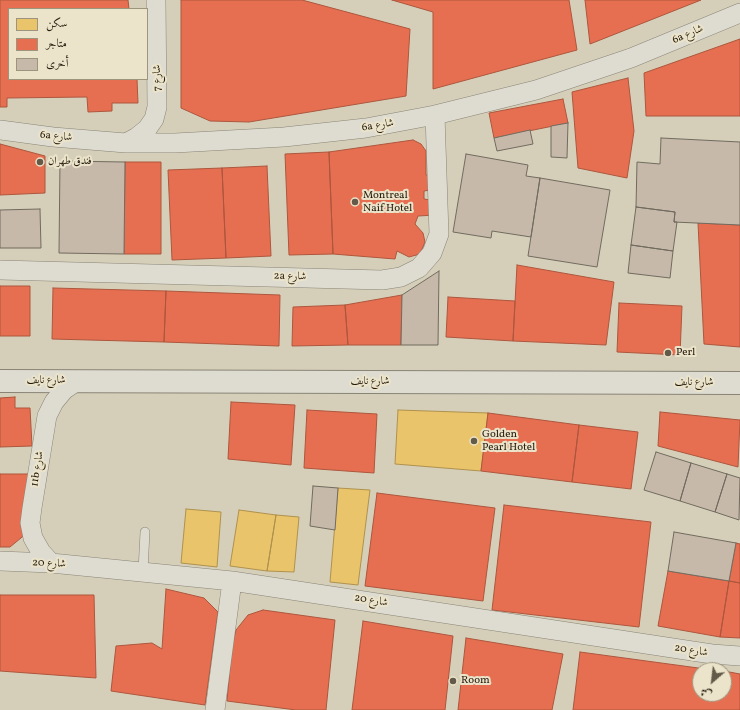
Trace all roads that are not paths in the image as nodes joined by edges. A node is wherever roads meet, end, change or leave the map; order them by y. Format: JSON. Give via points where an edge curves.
{"nodes":[{"id":1,"x":156,"y":0,"type":"edge"},
{"id":2,"x":740,"y":13,"type":"edge"},
{"id":3,"x":435,"y":115,"type":"junction"},
{"id":4,"x":0,"y":130,"type":"edge"},
{"id":5,"x":126,"y":143,"type":"junction"},
{"id":6,"x":0,"y":270,"type":"edge"},
{"id":7,"x":0,"y":381,"type":"edge"},
{"id":8,"x":77,"y":381,"type":"junction"},
{"id":9,"x":739,"y":383,"type":"edge"},
{"id":10,"x":145,"y":532,"type":"dead end"},
{"id":11,"x":0,"y":561,"type":"edge"},
{"id":12,"x":51,"y":563,"type":"junction"},
{"id":13,"x":143,"y":571,"type":"junction"},
{"id":14,"x":232,"y":581,"type":"junction"},
{"id":15,"x":740,"y":656,"type":"edge"},
{"id":16,"x":215,"y":710,"type":"edge"}],
"edges":[{"from":1,"to":5,"type":"street","name":"شارع 7","via":[[157,107],[154,119],[147,129]]},
{"from":2,"to":3,"type":"street","name":"6a شارع","via":[[584,75],[495,101]]},
{"from":3,"to":5,"type":"street","name":"6a شارع","via":[[325,134],[230,141]]},
{"from":3,"to":6,"type":"street","name":"2a شارع","via":[[439,234],[432,253],[419,268],[401,277],[382,280]]},
{"from":4,"to":5,"type":"street","name":"6a شارع"},
{"from":7,"to":8,"type":"street","name":"شارع نايف"},
{"from":8,"to":9,"type":"street","name":"شارع نايف"},
{"from":8,"to":12,"type":"street","name":"11b شارع","via":[[64,390],[47,416],[32,508],[30,523],[33,538],[40,552]]},
{"from":10,"to":13,"type":"lane"},
{"from":11,"to":12,"type":"street","name":"شارع 20"},
{"from":12,"to":13,"type":"street","name":"شارع 20"},
{"from":13,"to":14,"type":"street","name":"شارع 20"},
{"from":14,"to":15,"type":"street","name":"شارع 20","via":[[712,654]]},
{"from":14,"to":16,"type":"street"}]}
